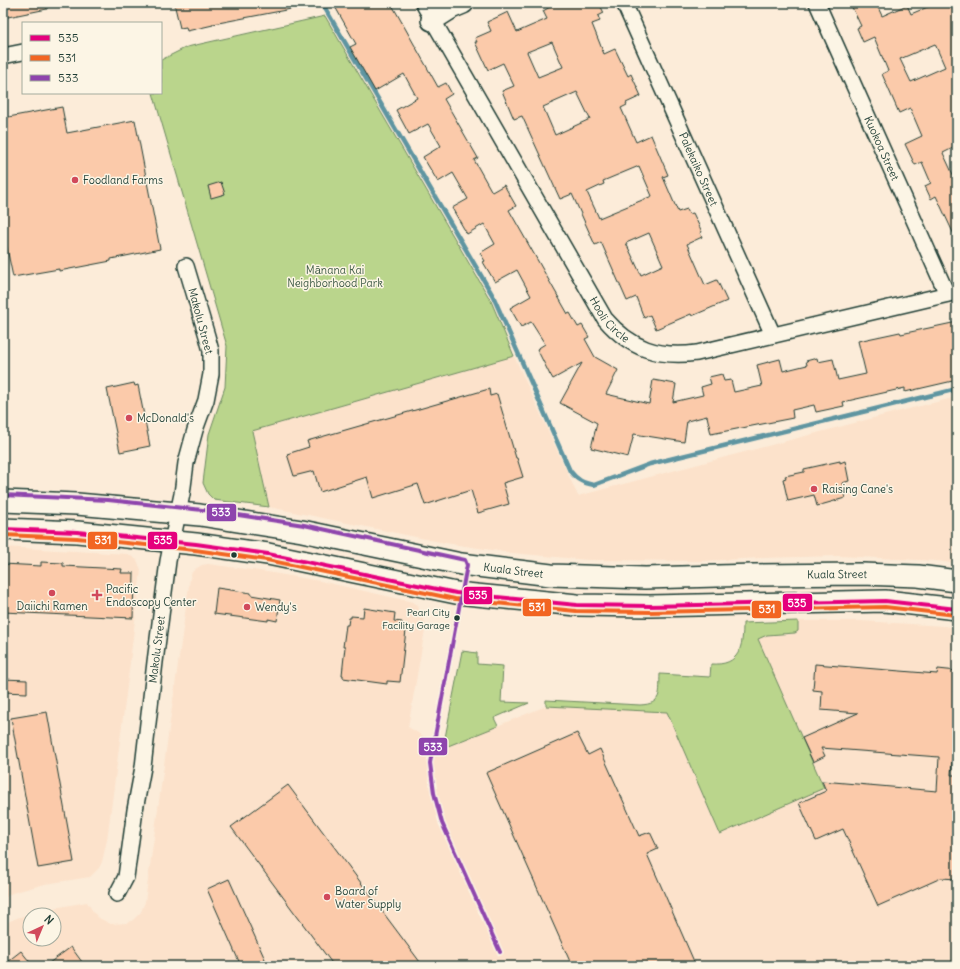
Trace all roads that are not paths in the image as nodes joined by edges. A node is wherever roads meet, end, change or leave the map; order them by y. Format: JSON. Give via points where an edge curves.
{"nodes":[{"id":1,"x":463,"y":3,"type":"edge"},
{"id":2,"x":624,"y":3,"type":"edge"},
{"id":3,"x":817,"y":3,"type":"edge"},
{"id":4,"x":428,"y":11,"type":"edge"},
{"id":5,"x":22,"y":52,"type":"edge"},
{"id":6,"x":3,"y":56,"type":"edge"},
{"id":7,"x":186,"y":266,"type":"dead end"},
{"id":8,"x":952,"y":293,"type":"edge"},
{"id":9,"x":772,"y":335,"type":"junction"},
{"id":10,"x":3,"y":501,"type":"edge"},
{"id":11,"x":178,"y":513,"type":"junction"},
{"id":12,"x":3,"y":529,"type":"edge"},
{"id":13,"x":172,"y":541,"type":"junction"},
{"id":14,"x":462,"y":564,"type":"junction"},
{"id":15,"x":957,"y":581,"type":"edge"},
{"id":16,"x":456,"y":593,"type":"junction"},
{"id":17,"x":957,"y":608,"type":"edge"},
{"id":18,"x":117,"y":894,"type":"dead end"}],
"edges":[{"from":1,"to":4,"type":"main road","via":[[451,8]]},
{"from":2,"to":9,"type":"street","name":"Palekaiko Street"},
{"from":3,"to":8,"type":"street","name":"Kuokoa Street"},
{"from":4,"to":9,"type":"street","name":"Hooli Circle","via":[[605,320],[613,328],[636,345],[679,356]]},
{"from":5,"to":6,"type":"street"},
{"from":7,"to":11,"type":"street","name":"Makolu Street","via":[[208,336],[212,364],[209,387],[186,463]]},
{"from":8,"to":9,"type":"street","name":"Hooli Circle"},
{"from":10,"to":11,"type":"main road","name":"Kuala Street","via":[[77,504]]},
{"from":11,"to":13,"type":"street","name":"Makolu Street"},
{"from":11,"to":14,"type":"main road","name":"Kuala Street","via":[[280,527]]},
{"from":12,"to":13,"type":"main road","via":[[76,532]]},
{"from":13,"to":16,"type":"main road","via":[[268,554]]},
{"from":13,"to":18,"type":"street","name":"Makolu Street","via":[[154,662],[144,766],[126,877]]},
{"from":14,"to":15,"type":"main road","name":"Kuala Street","via":[[586,576],[646,578],[854,574],[918,576]]},
{"from":14,"to":16,"type":"main road"},
{"from":16,"to":17,"type":"main road","via":[[577,605],[885,602]]}]}
